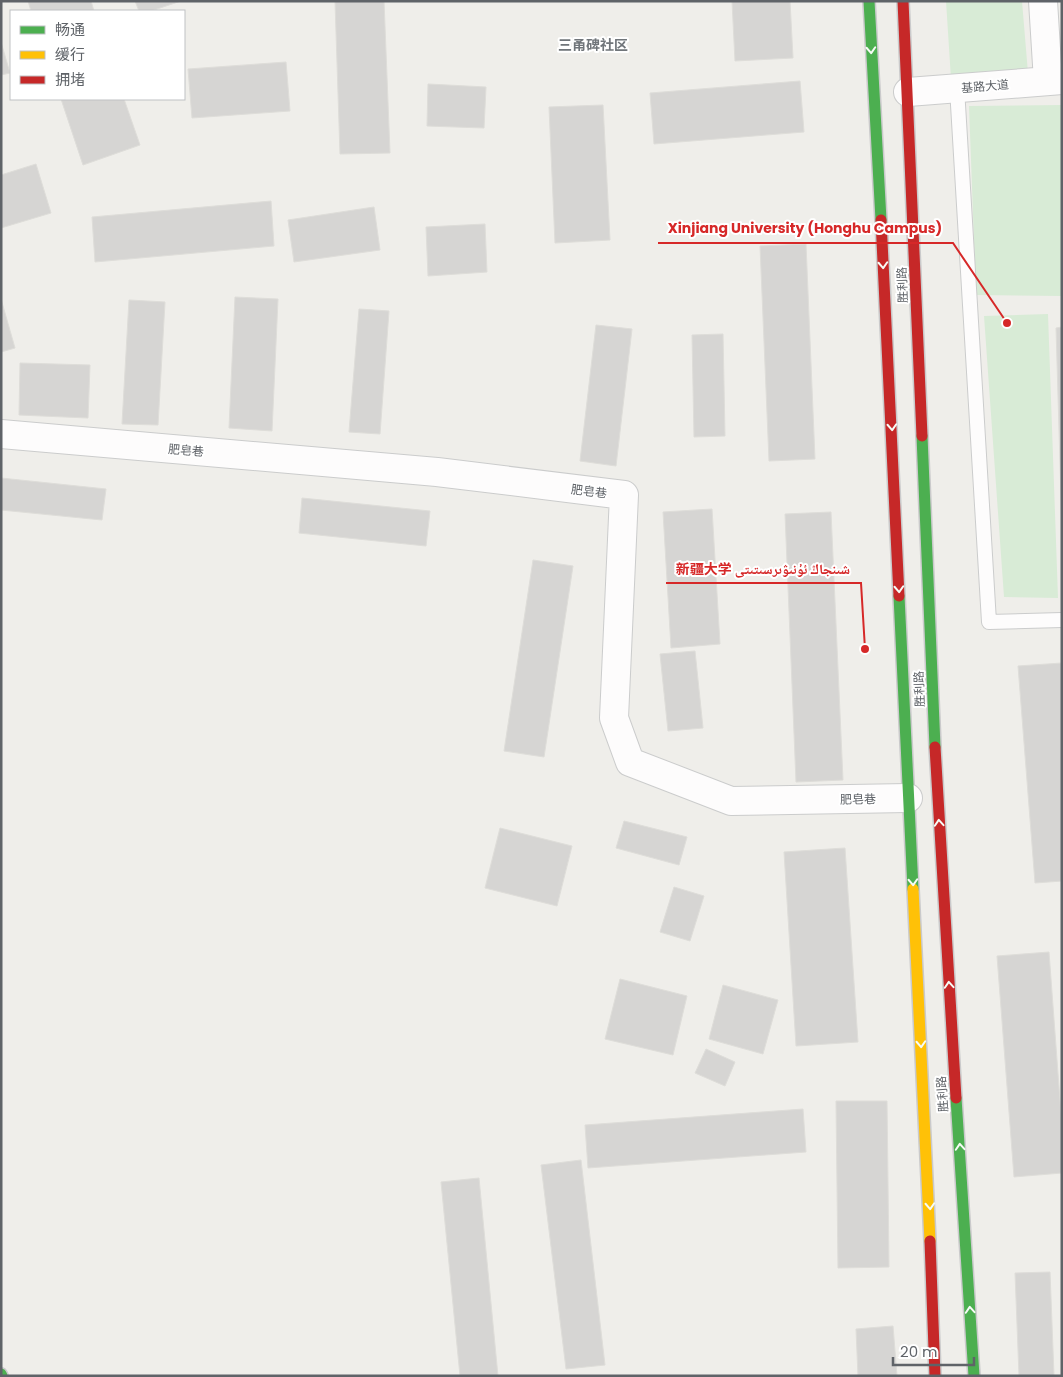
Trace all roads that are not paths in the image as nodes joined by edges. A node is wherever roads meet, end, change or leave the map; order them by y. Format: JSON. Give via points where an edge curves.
{"nodes":[{"id":1,"x":869,"y":1,"type":"edge"},
{"id":2,"x":903,"y":1,"type":"edge"},
{"id":3,"x":1043,"y":1,"type":"edge"},
{"id":4,"x":1055,"y":80,"type":"edge"},
{"id":5,"x":957,"y":88,"type":"junction"},
{"id":6,"x":908,"y":92,"type":"junction"},
{"id":7,"x":1,"y":434,"type":"edge"},
{"id":8,"x":1062,"y":620,"type":"edge"},
{"id":9,"x":908,"y":798,"type":"junction"},
{"id":10,"x":935,"y":1376,"type":"edge"},
{"id":11,"x":974,"y":1376,"type":"edge"}],
"edges":[{"from":1,"to":9,"type":"main road","name":"胜利路","one_way":true},
{"from":2,"to":6,"type":"main road","name":"胜利路"},
{"from":3,"to":4,"type":"street"},
{"from":4,"to":5,"type":"street","name":"基路大道"},
{"from":5,"to":6,"type":"street","name":"基路大道"},
{"from":5,"to":8,"type":"lane","via":[[989,622]]},
{"from":11,"to":6,"type":"main road","name":"胜利路","one_way":true,"via":[[937,797]]},
{"from":7,"to":9,"type":"street","name":"肥皂巷","via":[[437,472],[624,495],[614,718],[630,762],[731,801]]},
{"from":9,"to":10,"type":"main road","name":"胜利路","one_way":true}]}
